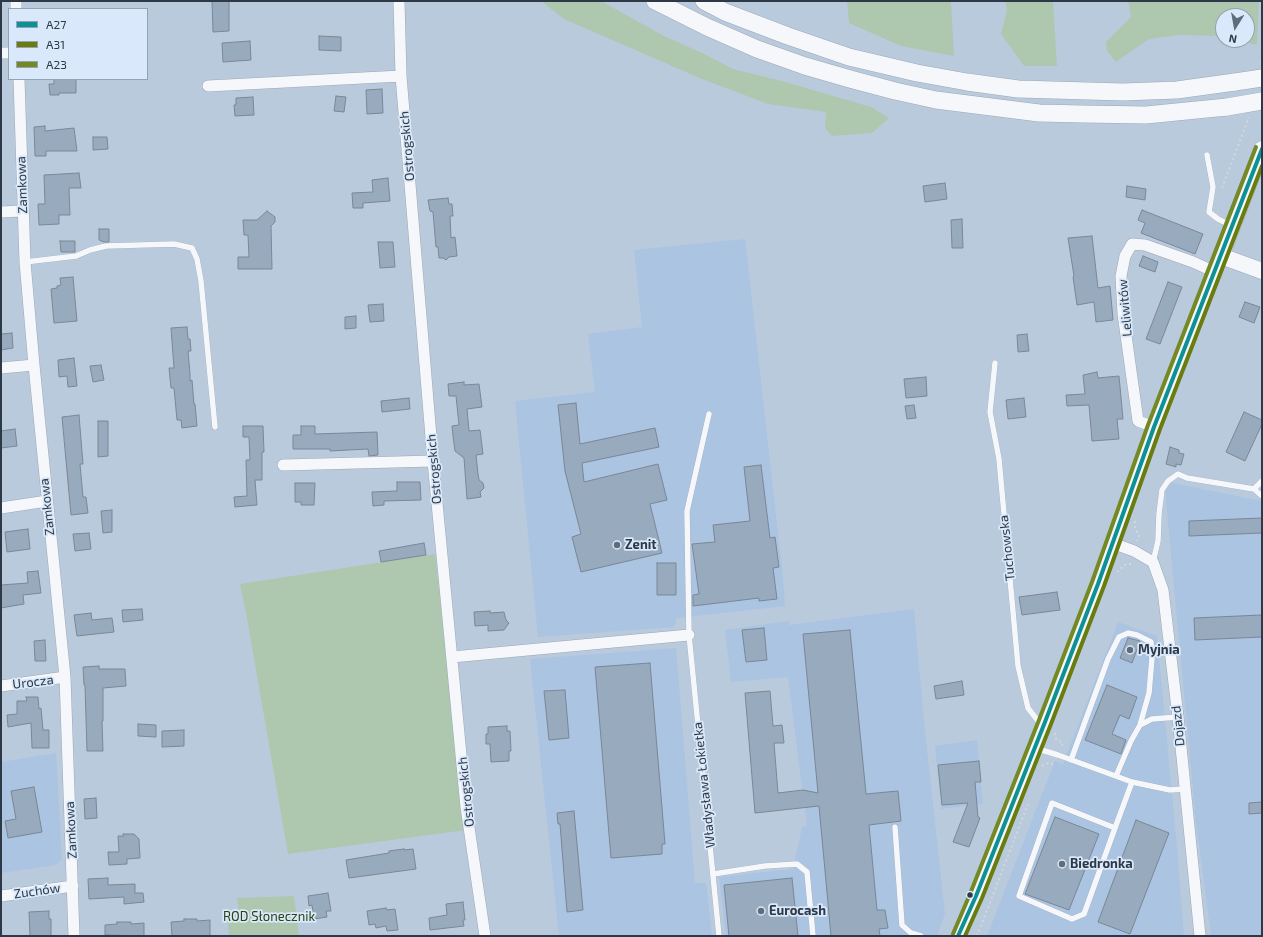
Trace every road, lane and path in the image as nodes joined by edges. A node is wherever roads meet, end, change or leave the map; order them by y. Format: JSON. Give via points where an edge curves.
{"nodes":[{"id":1,"x":399,"y":1,"type":"edge"},
{"id":2,"x":655,"y":1,"type":"edge"},
{"id":3,"x":704,"y":1,"type":"edge"},
{"id":4,"x":1262,"y":57,"type":"edge"},
{"id":5,"x":1261,"y":71,"type":"edge"},
{"id":6,"x":401,"y":76,"type":"junction"},
{"id":7,"x":19,"y":80,"type":"edge"},
{"id":8,"x":208,"y":86,"type":"dead end"},
{"id":9,"x":1262,"y":101,"type":"edge"},
{"id":10,"x":1249,"y":116,"type":"dead end"},
{"id":11,"x":1262,"y":149,"type":"edge"},
{"id":12,"x":1207,"y":155,"type":"dead end"},
{"id":13,"x":1220,"y":195,"type":"dead end"},
{"id":14,"x":23,"y":211,"type":"junction"},
{"id":15,"x":1,"y":212,"type":"edge"},
{"id":16,"x":1232,"y":226,"type":"junction"},
{"id":17,"x":1221,"y":256,"type":"junction"},
{"id":18,"x":25,"y":262,"type":"junction"},
{"id":19,"x":1262,"y":271,"type":"edge"},
{"id":20,"x":1214,"y":272,"type":"junction"},
{"id":21,"x":996,"y":363,"type":"dead end"},
{"id":22,"x":34,"y":365,"type":"junction"},
{"id":23,"x":1,"y":368,"type":"edge"},
{"id":24,"x":709,"y":414,"type":"dead end"},
{"id":25,"x":215,"y":427,"type":"dead end"},
{"id":26,"x":1154,"y":427,"type":"junction"},
{"id":27,"x":433,"y":461,"type":"junction"},
{"id":28,"x":282,"y":465,"type":"dead end"},
{"id":29,"x":1262,"y":481,"type":"edge"},
{"id":30,"x":1254,"y":489,"type":"junction"},
{"id":31,"x":1262,"y":496,"type":"edge"},
{"id":32,"x":47,"y":501,"type":"junction"},
{"id":33,"x":1,"y":508,"type":"edge"},
{"id":34,"x":1112,"y":543,"type":"junction"},
{"id":35,"x":1153,"y":562,"type":"junction"},
{"id":36,"x":689,"y":635,"type":"junction"},
{"id":37,"x":452,"y":657,"type":"junction"},
{"id":38,"x":65,"y":677,"type":"junction"},
{"id":39,"x":1,"y":686,"type":"edge"},
{"id":40,"x":1178,"y":717,"type":"junction"},
{"id":41,"x":1140,"y":725,"type":"junction"},
{"id":42,"x":1043,"y":728,"type":"junction"},
{"id":43,"x":1035,"y":748,"type":"junction"},
{"id":44,"x":1071,"y":760,"type":"junction"},
{"id":45,"x":1116,"y":776,"type":"junction"},
{"id":46,"x":1132,"y":782,"type":"junction"},
{"id":47,"x":1185,"y":789,"type":"junction"},
{"id":48,"x":895,"y":827,"type":"dead end"},
{"id":49,"x":1116,"y":828,"type":"junction"},
{"id":50,"x":713,"y":874,"type":"junction"},
{"id":51,"x":73,"y":886,"type":"junction"},
{"id":52,"x":1,"y":896,"type":"edge"},
{"id":53,"x":74,"y":936,"type":"edge"},
{"id":54,"x":485,"y":936,"type":"edge"},
{"id":55,"x":719,"y":936,"type":"edge"},
{"id":56,"x":813,"y":936,"type":"edge"},
{"id":57,"x":921,"y":936,"type":"edge"},
{"id":58,"x":958,"y":936,"type":"edge"},
{"id":59,"x":1200,"y":936,"type":"edge"}],
"edges":[{"from":1,"to":6,"type":"street","name":"Ostrogskich"},
{"from":2,"to":9,"type":"main road","bridge":true,"via":[[757,50],[850,79],[936,100],[1039,113],[1146,115]]},
{"from":3,"to":5,"type":"main road","bridge":true,"via":[[732,15],[849,57],[917,73],[1018,89],[1123,92],[1177,90],[1235,82]]},
{"from":4,"to":5,"type":"path"},
{"from":6,"to":8,"type":"street"},
{"from":6,"to":27,"type":"street","name":"Ostrogskich"},
{"from":7,"to":14,"type":"street","name":"Zamkowa"},
{"from":10,"to":13,"type":"path"},
{"from":11,"to":16,"type":"main road"},
{"from":12,"to":16,"type":"lane","via":[[1213,187],[1209,212]]},
{"from":14,"to":15,"type":"street"},
{"from":14,"to":18,"type":"street","name":"Zamkowa"},
{"from":16,"to":17,"type":"main road"},
{"from":17,"to":19,"type":"main road"},
{"from":17,"to":20,"type":"street"},
{"from":18,"to":22,"type":"street","name":"Zamkowa"},
{"from":18,"to":25,"type":"lane","via":[[76,256],[106,246],[174,244],[192,248],[201,281]]},
{"from":20,"to":26,"type":"street"},
{"from":20,"to":26,"type":"street","name":"Leliwitów","via":[[1146,245],[1132,244],[1125,256],[1121,276],[1138,421]]},
{"from":21,"to":42,"type":"lane","name":"Tuchowska","via":[[990,412],[999,459],[1018,666],[1028,708]]},
{"from":22,"to":23,"type":"street"},
{"from":22,"to":32,"type":"street","name":"Zamkowa"},
{"from":24,"to":36,"type":"lane","name":"Władysława Łokietka","via":[[687,511]]},
{"from":26,"to":34,"type":"street"},
{"from":27,"to":28,"type":"street"},
{"from":27,"to":37,"type":"street","name":"Ostrogskich"},
{"from":29,"to":30,"type":"lane"},
{"from":30,"to":31,"type":"lane"},
{"from":30,"to":35,"type":"lane","via":[[1187,478],[1178,474],[1168,481],[1162,490],[1158,541]]},
{"from":32,"to":33,"type":"street"},
{"from":32,"to":38,"type":"street","name":"Zamkowa"},
{"from":34,"to":35,"type":"street"},
{"from":34,"to":42,"type":"street"},
{"from":35,"to":40,"type":"street","name":"Dojazd","via":[[1164,590]]},
{"from":36,"to":37,"type":"street"},
{"from":36,"to":50,"type":"lane","name":"Władysława Łokietka"},
{"from":37,"to":54,"type":"street","name":"Ostrogskich","via":[[466,807]]},
{"from":38,"to":39,"type":"street","name":"Urocza"},
{"from":38,"to":51,"type":"street","name":"Zamkowa"},
{"from":40,"to":41,"type":"lane","via":[[1152,719]]},
{"from":40,"to":47,"type":"street","name":"Dojazd"},
{"from":41,"to":44,"type":"lane","via":[[1149,693],[1151,642],[1128,633],[1119,637],[1108,659]]},
{"from":41,"to":45,"type":"lane"},
{"from":42,"to":43,"type":"street"},
{"from":43,"to":44,"type":"lane"},
{"from":43,"to":58,"type":"street"},
{"from":44,"to":45,"type":"lane"},
{"from":45,"to":46,"type":"lane"},
{"from":46,"to":47,"type":"lane","via":[[1170,790]]},
{"from":46,"to":49,"type":"lane"},
{"from":47,"to":59,"type":"street","name":"Dojazd"},
{"from":48,"to":57,"type":"lane","via":[[902,925],[911,933]]},
{"from":49,"to":49,"type":"lane","via":[[1084,914],[1072,919],[1019,896],[1052,803]]},
{"from":50,"to":55,"type":"lane","name":"Władysława Łokietka"},
{"from":50,"to":56,"type":"lane","via":[[797,864],[807,872]]},
{"from":51,"to":52,"type":"street","name":"Zuchów"},
{"from":51,"to":53,"type":"street","name":"Zamkowa"}]}
